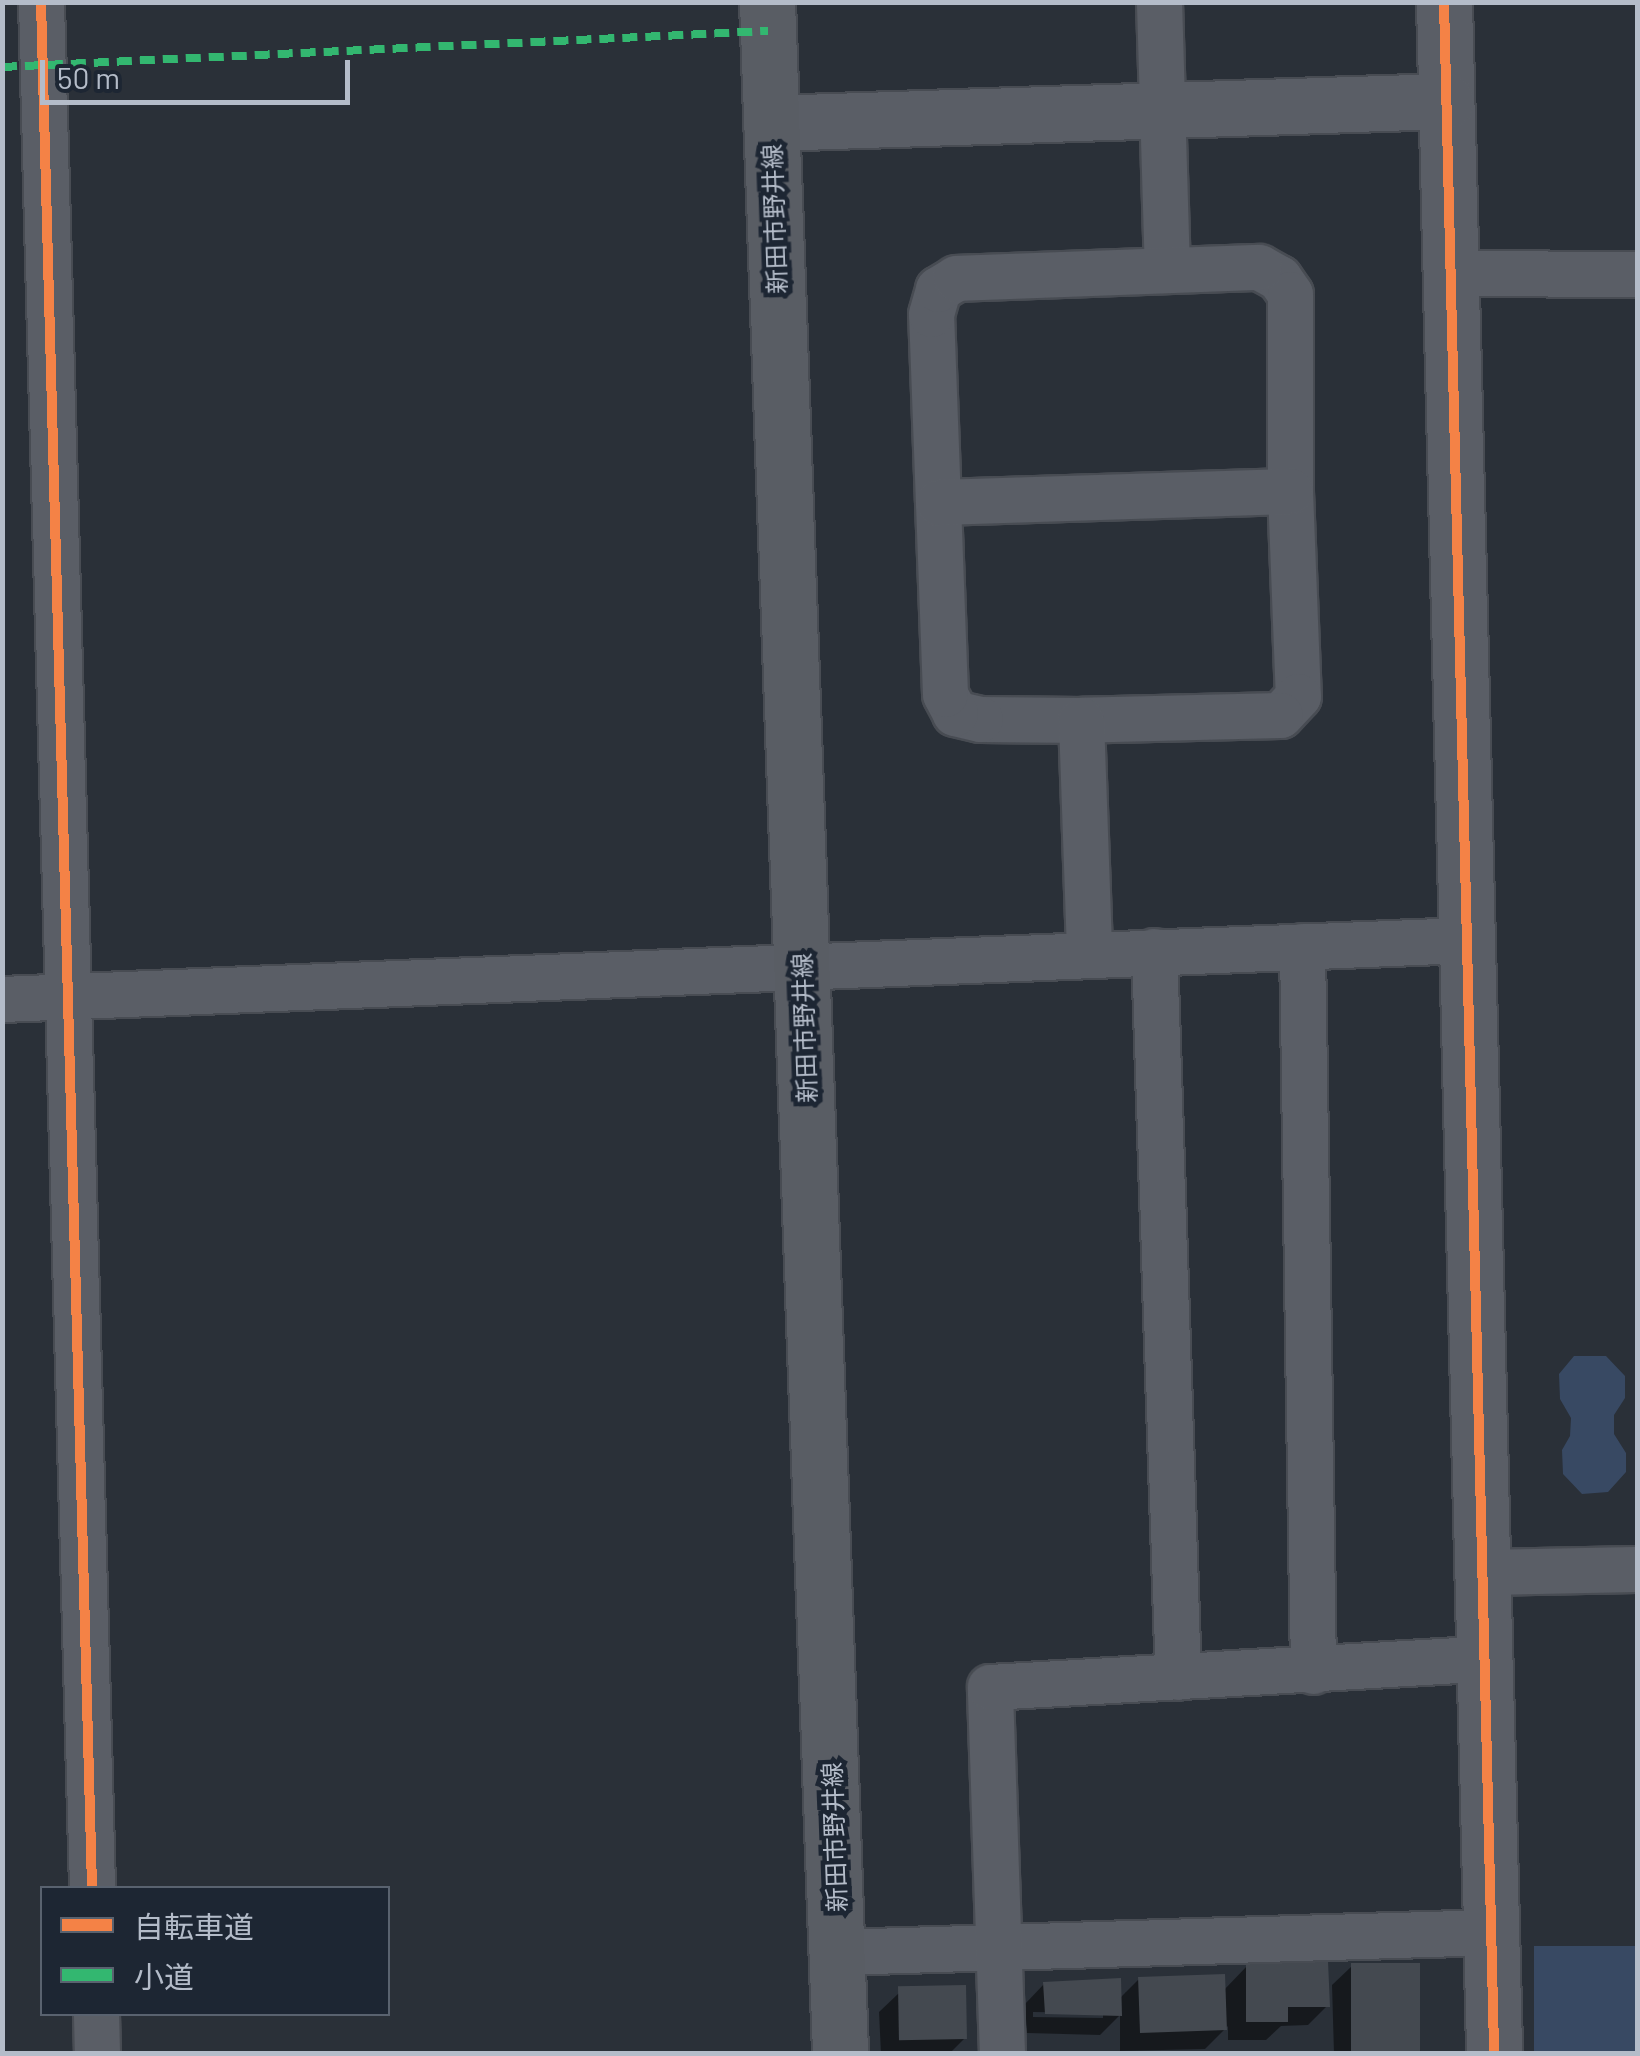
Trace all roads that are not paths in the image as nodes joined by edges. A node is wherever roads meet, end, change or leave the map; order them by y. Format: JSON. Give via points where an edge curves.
{"nodes":[{"id":1,"x":40,"y":2,"type":"edge"},
{"id":2,"x":767,"y":2,"type":"edge"},
{"id":3,"x":1159,"y":2,"type":"edge"},
{"id":4,"x":1444,"y":2,"type":"edge"},
{"id":5,"x":1446,"y":101,"type":"junction"},
{"id":6,"x":1162,"y":111,"type":"junction"},
{"id":7,"x":771,"y":123,"type":"junction"},
{"id":8,"x":1167,"y":270,"type":"junction"},
{"id":9,"x":1451,"y":273,"type":"junction"},
{"id":10,"x":1638,"y":274,"type":"edge"},
{"id":11,"x":1290,"y":491,"type":"junction"},
{"id":12,"x":938,"y":502,"type":"junction"},
{"id":13,"x":1082,"y":720,"type":"junction"},
{"id":14,"x":1467,"y":940,"type":"junction"},
{"id":15,"x":1302,"y":946,"type":"junction"},
{"id":16,"x":1154,"y":951,"type":"junction"},
{"id":17,"x":1089,"y":953,"type":"junction"},
{"id":18,"x":802,"y":964,"type":"junction"},
{"id":19,"x":66,"y":996,"type":"junction"},
{"id":20,"x":2,"y":999,"type":"edge"},
{"id":21,"x":1638,"y":1568,"type":"edge"},
{"id":22,"x":1482,"y":1572,"type":"junction"},
{"id":23,"x":1483,"y":1660,"type":"junction"},
{"id":24,"x":1314,"y":1670,"type":"junction"},
{"id":25,"x":1178,"y":1678,"type":"junction"},
{"id":26,"x":92,"y":1886,"type":"edge"},
{"id":27,"x":1490,"y":1932,"type":"junction"},
{"id":28,"x":998,"y":1948,"type":"junction"},
{"id":29,"x":838,"y":1952,"type":"junction"},
{"id":30,"x":96,"y":2016,"type":"edge"},
{"id":31,"x":97,"y":2054,"type":"edge"},
{"id":32,"x":840,"y":2054,"type":"edge"},
{"id":33,"x":1002,"y":2054,"type":"edge"},
{"id":34,"x":1494,"y":2054,"type":"edge"}],
"edges":[{"from":1,"to":19,"type":"street"},
{"from":2,"to":7,"type":"main road","name":"新田市野井線"},
{"from":3,"to":6,"type":"street"},
{"from":4,"to":5,"type":"street"},
{"from":5,"to":6,"type":"street"},
{"from":5,"to":9,"type":"street"},
{"from":6,"to":7,"type":"street"},
{"from":6,"to":8,"type":"street"},
{"from":7,"to":18,"type":"main road","name":"新田市野井線"},
{"from":8,"to":11,"type":"street","via":[[1258,267],[1279,278],[1290,294]]},
{"from":8,"to":12,"type":"street","via":[[956,278],[938,290],[930,314]]},
{"from":9,"to":10,"type":"street"},
{"from":9,"to":14,"type":"street"},
{"from":11,"to":12,"type":"street"},
{"from":11,"to":13,"type":"street","via":[[1298,696],[1280,715]]},
{"from":12,"to":13,"type":"street","via":[[944,694],[954,713]]},
{"from":13,"to":17,"type":"street"},
{"from":14,"to":15,"type":"street"},
{"from":14,"to":22,"type":"street"},
{"from":15,"to":16,"type":"street"},
{"from":15,"to":24,"type":"street"},
{"from":16,"to":17,"type":"street"},
{"from":16,"to":25,"type":"street"},
{"from":17,"to":18,"type":"street"},
{"from":18,"to":19,"type":"street","via":[[776,971]]},
{"from":18,"to":29,"type":"main road","name":"新田市野井線"},
{"from":19,"to":20,"type":"street"},
{"from":19,"to":26,"type":"street"},
{"from":21,"to":22,"type":"street"},
{"from":22,"to":23,"type":"street"},
{"from":23,"to":24,"type":"street"},
{"from":23,"to":27,"type":"street"},
{"from":24,"to":25,"type":"street"},
{"from":25,"to":28,"type":"street","via":[[990,1687]]},
{"from":27,"to":28,"type":"street"},
{"from":27,"to":34,"type":"street"},
{"from":28,"to":29,"type":"street"},
{"from":28,"to":33,"type":"street"},
{"from":29,"to":32,"type":"main road","name":"新田市野井線"},
{"from":30,"to":31,"type":"street"}]}
